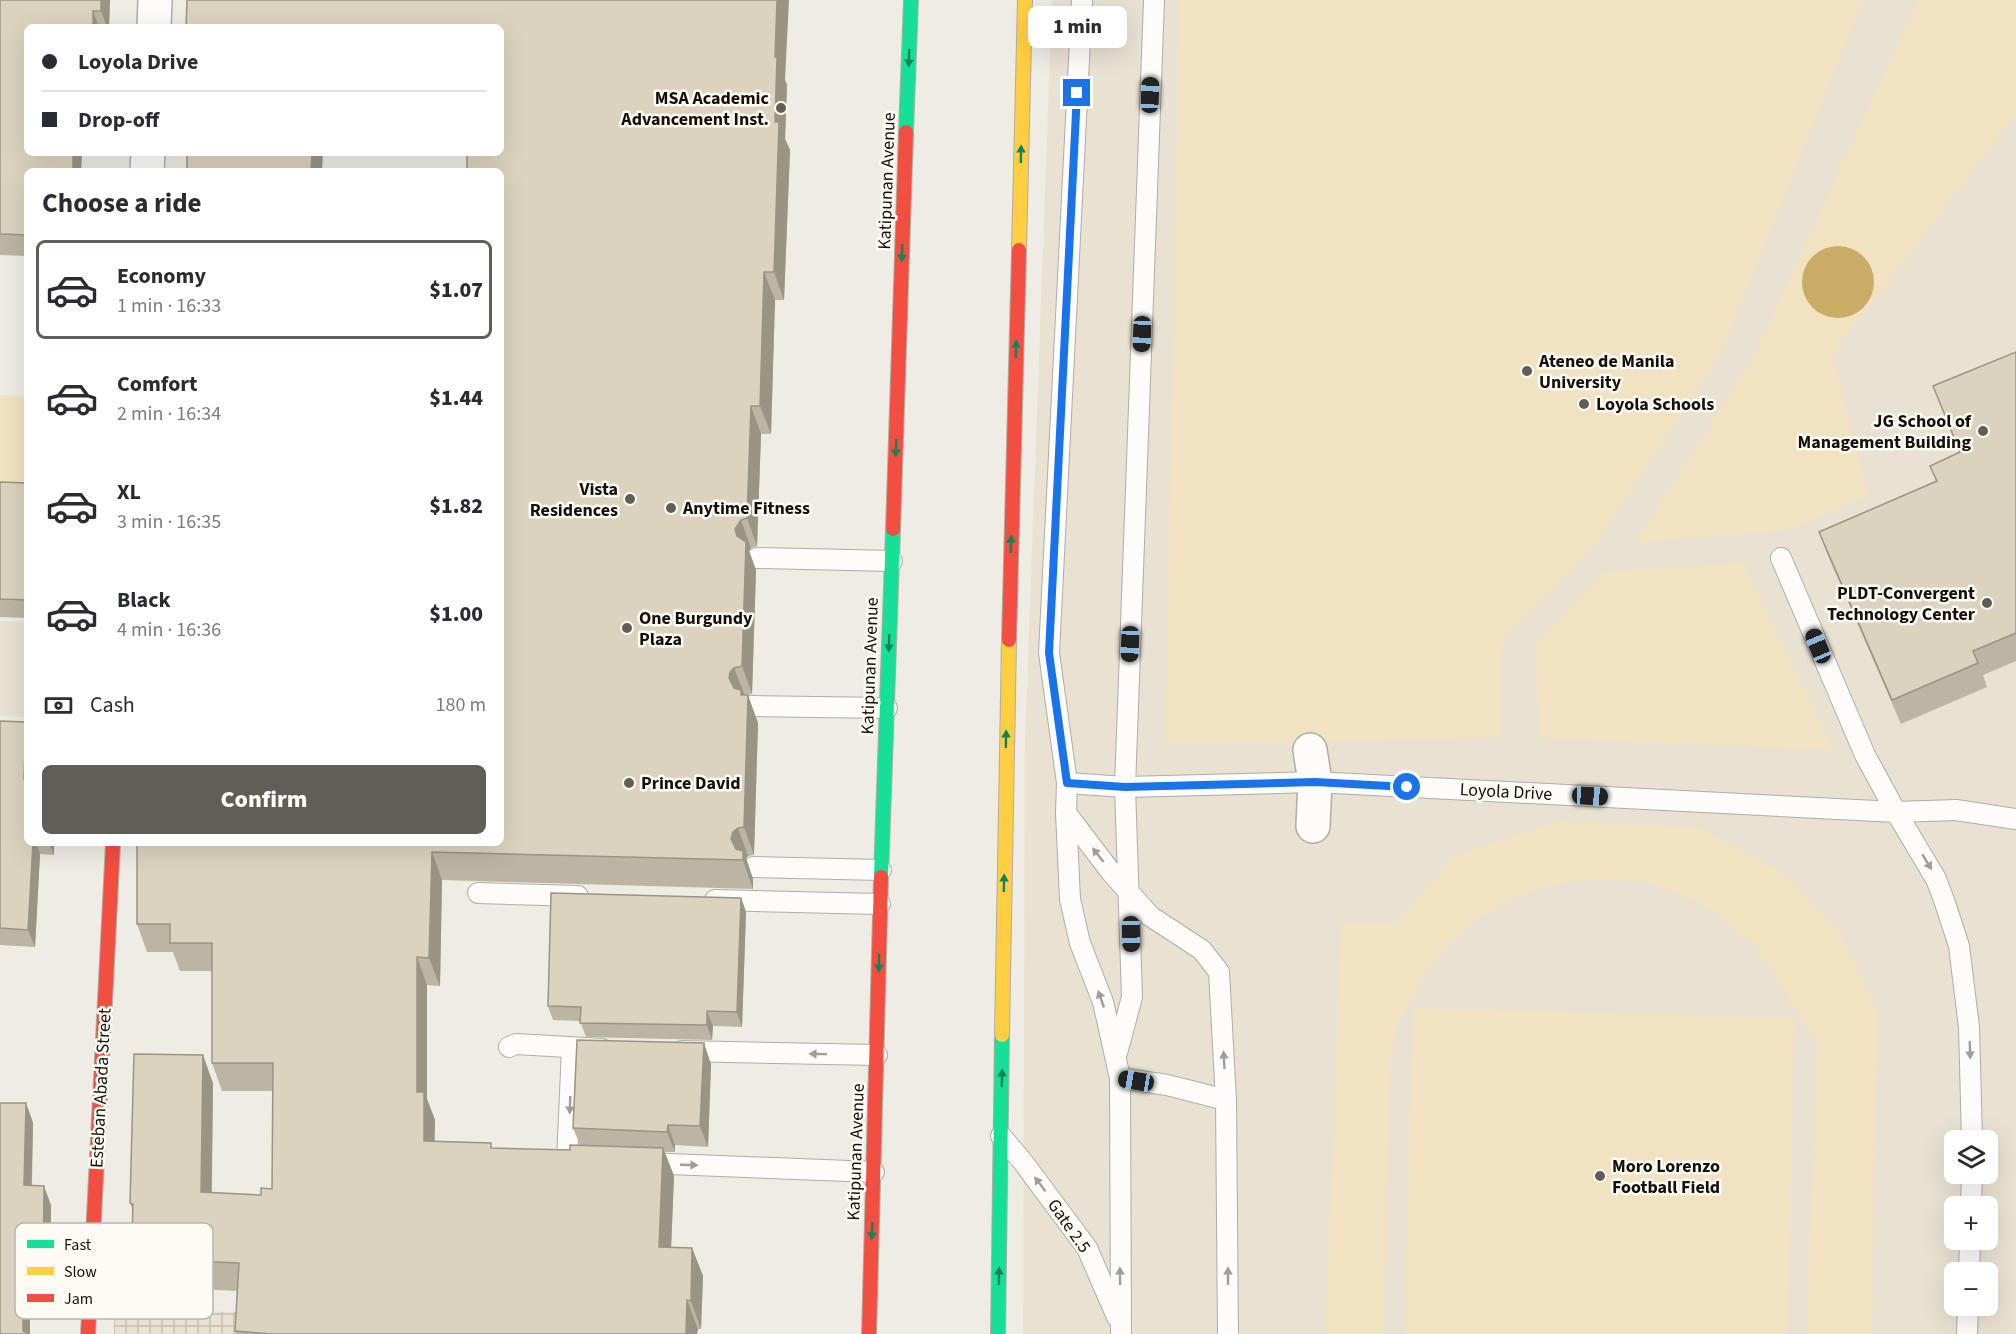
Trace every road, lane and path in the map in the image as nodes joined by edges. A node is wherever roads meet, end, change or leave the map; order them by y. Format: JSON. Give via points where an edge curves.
{"nodes":[{"id":1,"x":155,"y":0,"type":"edge"},
{"id":2,"x":911,"y":0,"type":"edge"},
{"id":3,"x":1025,"y":0,"type":"edge"},
{"id":4,"x":1082,"y":0,"type":"edge"},
{"id":5,"x":1154,"y":0,"type":"edge"},
{"id":6,"x":154,"y":24,"type":"edge"},
{"id":7,"x":757,"y":558,"type":"dead end"},
{"id":8,"x":1781,"y":558,"type":"dead end"},
{"id":9,"x":892,"y":561,"type":"junction"},
{"id":10,"x":752,"y":706,"type":"dead end"},
{"id":11,"x":887,"y":708,"type":"junction"},
{"id":12,"x":1310,"y":750,"type":"dead end"},
{"id":13,"x":1315,"y":782,"type":"junction"},
{"id":14,"x":1067,"y":783,"type":"junction"},
{"id":15,"x":1125,"y":787,"type":"junction"},
{"id":16,"x":1896,"y":812,"type":"junction"},
{"id":17,"x":1066,"y":813,"type":"junction"},
{"id":18,"x":2016,"y":819,"type":"edge"},
{"id":19,"x":1313,"y":826,"type":"dead end"},
{"id":20,"x":113,"y":846,"type":"edge"},
{"id":21,"x":753,"y":867,"type":"dead end"},
{"id":22,"x":881,"y":870,"type":"junction"},
{"id":23,"x":478,"y":893,"type":"dead end"},
{"id":24,"x":1130,"y":893,"type":"junction"},
{"id":25,"x":594,"y":897,"type":"edge"},
{"id":26,"x":697,"y":900,"type":"edge"},
{"id":27,"x":880,"y":904,"type":"junction"},
{"id":28,"x":509,"y":1047,"type":"dead end"},
{"id":29,"x":572,"y":1049,"type":"junction"},
{"id":30,"x":619,"y":1050,"type":"edge"},
{"id":31,"x":667,"y":1051,"type":"edge"},
{"id":32,"x":877,"y":1055,"type":"junction"},
{"id":33,"x":1116,"y":1056,"type":"junction"},
{"id":34,"x":1120,"y":1078,"type":"junction"},
{"id":35,"x":1227,"y":1100,"type":"junction"},
{"id":36,"x":1972,"y":1130,"type":"edge"},
{"id":37,"x":1001,"y":1136,"type":"junction"},
{"id":38,"x":545,"y":1160,"type":"edge"},
{"id":39,"x":567,"y":1160,"type":"junction"},
{"id":40,"x":591,"y":1161,"type":"edge"},
{"id":41,"x":627,"y":1163,"type":"edge"},
{"id":42,"x":874,"y":1172,"type":"junction"},
{"id":43,"x":94,"y":1223,"type":"edge"},
{"id":44,"x":1968,"y":1316,"type":"edge"},
{"id":45,"x":89,"y":1319,"type":"edge"},
{"id":46,"x":1120,"y":1330,"type":"edge"},
{"id":47,"x":88,"y":1334,"type":"edge"},
{"id":48,"x":869,"y":1334,"type":"edge"},
{"id":49,"x":998,"y":1334,"type":"edge"},
{"id":50,"x":1228,"y":1334,"type":"edge"},
{"id":51,"x":1967,"y":1334,"type":"edge"}],
"edges":[{"from":1,"to":6,"type":"street"},
{"from":2,"to":9,"type":"main road","name":"Katipunan Avenue","one_way":true},
{"from":37,"to":3,"type":"main road","one_way":true,"via":[[1005,798]]},
{"from":4,"to":14,"type":"lane","via":[[1049,653]]},
{"from":5,"to":15,"type":"lane"},
{"from":7,"to":9,"type":"lane"},
{"from":8,"to":16,"type":"lane","via":[[1865,755]]},
{"from":9,"to":11,"type":"main road","name":"Katipunan Avenue","one_way":true},
{"from":10,"to":11,"type":"lane"},
{"from":11,"to":22,"type":"main road","name":"Katipunan Avenue"},
{"from":12,"to":13,"type":"street"},
{"from":13,"to":15,"type":"lane","name":"Loyola Drive"},
{"from":13,"to":16,"type":"lane","name":"Loyola Drive"},
{"from":13,"to":19,"type":"street"},
{"from":14,"to":15,"type":"lane","name":"Loyola Drive"},
{"from":14,"to":17,"type":"lane"},
{"from":15,"to":24,"type":"lane"},
{"from":16,"to":18,"type":"lane","name":"Loyola Drive","via":[[1956,810]]},
{"from":16,"to":36,"type":"lane","one_way":true,"via":[[1936,879],[1959,946],[1970,1027]]},
{"from":24,"to":17,"type":"lane","one_way":true},
{"from":33,"to":17,"type":"lane","one_way":true,"via":[[1070,899]]},
{"from":20,"to":43,"type":"main road","name":"Esteban Abada Street"},
{"from":21,"to":22,"type":"lane"},
{"from":22,"to":27,"type":"main road","name":"Katipunan Avenue"},
{"from":23,"to":25,"type":"lane"},
{"from":24,"to":33,"type":"lane","via":[[1132,997]]},
{"from":35,"to":24,"type":"lane","one_way":true,"via":[[1220,972],[1202,950],[1150,916]]},
{"from":26,"to":27,"type":"lane"},
{"from":27,"to":32,"type":"main road","name":"Katipunan Avenue","one_way":true},
{"from":28,"to":29,"type":"lane","via":[[516,1044]]},
{"from":29,"to":30,"type":"lane"},
{"from":29,"to":39,"type":"lane","one_way":true},
{"from":32,"to":31,"type":"lane","one_way":true},
{"from":32,"to":42,"type":"main road","name":"Katipunan Avenue"},
{"from":33,"to":34,"type":"lane"},
{"from":34,"to":35,"type":"lane"},
{"from":46,"to":34,"type":"lane","one_way":true},
{"from":50,"to":35,"type":"lane","one_way":true},
{"from":46,"to":37,"type":"lane","name":"Gate 2.5","one_way":true,"via":[[1087,1248]]},
{"from":49,"to":37,"type":"main road","one_way":true},
{"from":38,"to":39,"type":"lane"},
{"from":39,"to":40,"type":"lane"},
{"from":41,"to":42,"type":"lane","one_way":true},
{"from":42,"to":48,"type":"main road","name":"Katipunan Avenue","one_way":true},
{"from":44,"to":51,"type":"lane"},
{"from":45,"to":47,"type":"main road","name":"Esteban Abada Street"}]}
